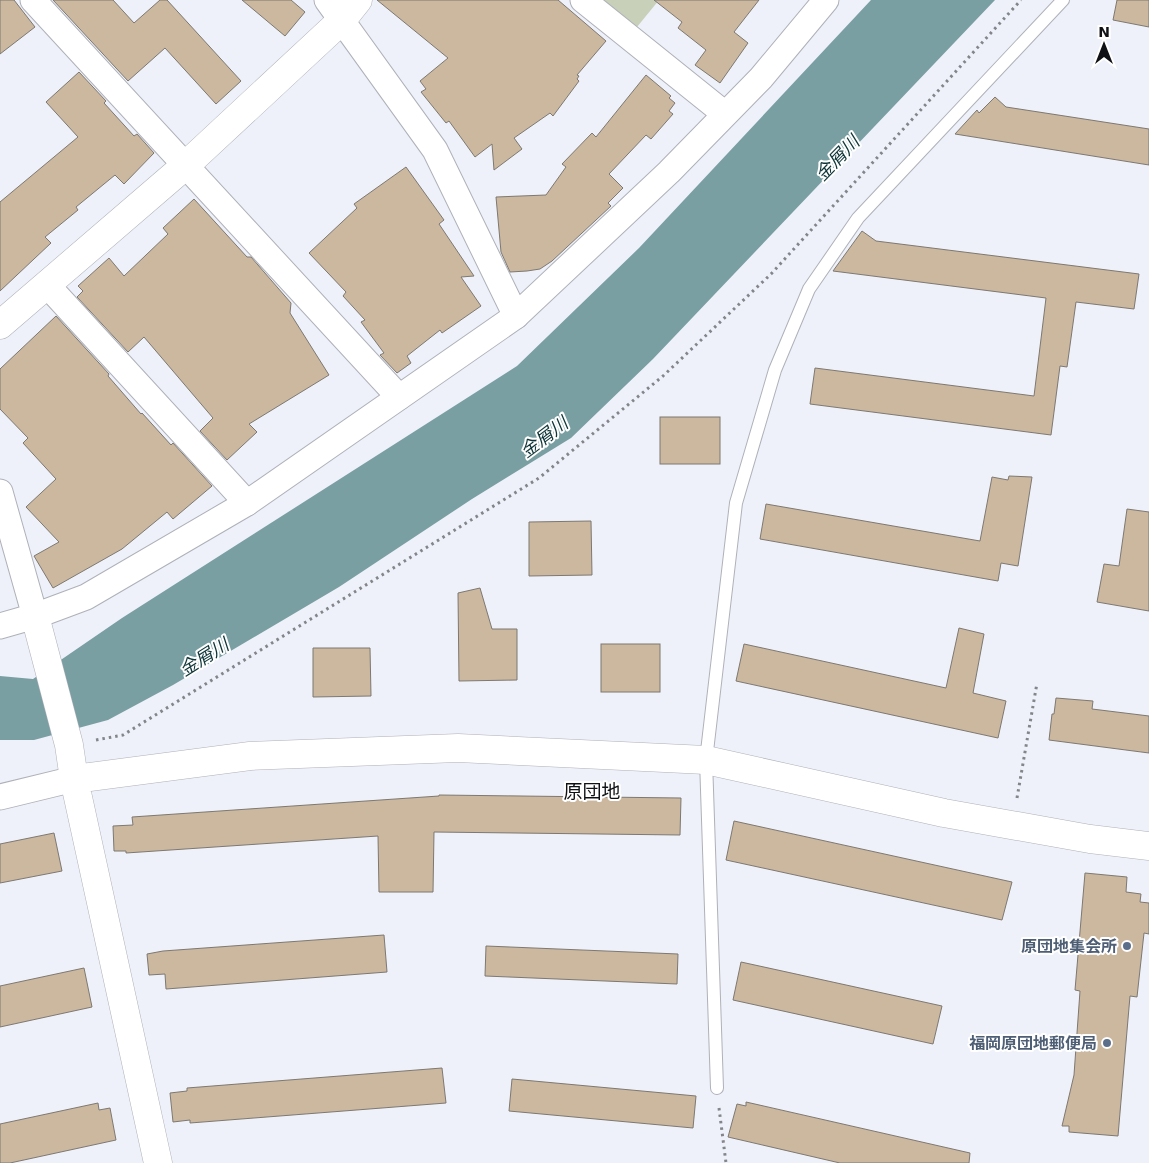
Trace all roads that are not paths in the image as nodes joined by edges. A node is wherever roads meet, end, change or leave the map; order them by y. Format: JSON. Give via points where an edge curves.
{"nodes":[{"id":1,"x":32,"y":0,"type":"edge"},
{"id":2,"x":582,"y":0,"type":"edge"},
{"id":3,"x":826,"y":0,"type":"edge"},
{"id":4,"x":1063,"y":0,"type":"edge"},
{"id":5,"x":342,"y":7,"type":"edge"},
{"id":6,"x":725,"y":114,"type":"junction"},
{"id":7,"x":186,"y":165,"type":"junction"},
{"id":8,"x":47,"y":285,"type":"junction"},
{"id":9,"x":516,"y":316,"type":"junction"},
{"id":10,"x":0,"y":326,"type":"edge"},
{"id":11,"x":399,"y":397,"type":"junction"},
{"id":12,"x":0,"y":492,"type":"edge"},
{"id":13,"x":247,"y":503,"type":"junction"},
{"id":14,"x":35,"y":616,"type":"junction"},
{"id":15,"x":0,"y":626,"type":"edge"},
{"id":16,"x":706,"y":760,"type":"junction"},
{"id":17,"x":74,"y":779,"type":"junction"},
{"id":18,"x":0,"y":797,"type":"edge"},
{"id":19,"x":1149,"y":846,"type":"edge"},
{"id":20,"x":717,"y":1088,"type":"road end"},
{"id":21,"x":158,"y":1163,"type":"edge"}],
"edges":[{"from":1,"to":7,"type":"street"},
{"from":2,"to":6,"type":"street"},
{"from":3,"to":6,"type":"street"},
{"from":4,"to":16,"type":"lane","via":[[858,218],[809,289],[775,370],[736,503]]},
{"from":5,"to":7,"type":"street"},
{"from":5,"to":9,"type":"street","via":[[435,150]]},
{"from":6,"to":9,"type":"street","via":[[669,172]]},
{"from":7,"to":8,"type":"street"},
{"from":7,"to":11,"type":"street"},
{"from":8,"to":10,"type":"street"},
{"from":8,"to":13,"type":"street"},
{"from":9,"to":11,"type":"street"},
{"from":11,"to":13,"type":"street"},
{"from":12,"to":14,"type":"street"},
{"from":13,"to":14,"type":"street","via":[[86,597]]},
{"from":14,"to":15,"type":"street"},
{"from":14,"to":17,"type":"street","via":[[69,745]]},
{"from":16,"to":17,"type":"street","via":[[458,748],[250,756]]},
{"from":16,"to":19,"type":"street","via":[[944,813]]},
{"from":16,"to":20,"type":"lane"},
{"from":17,"to":18,"type":"street"},
{"from":17,"to":21,"type":"street"}]}
